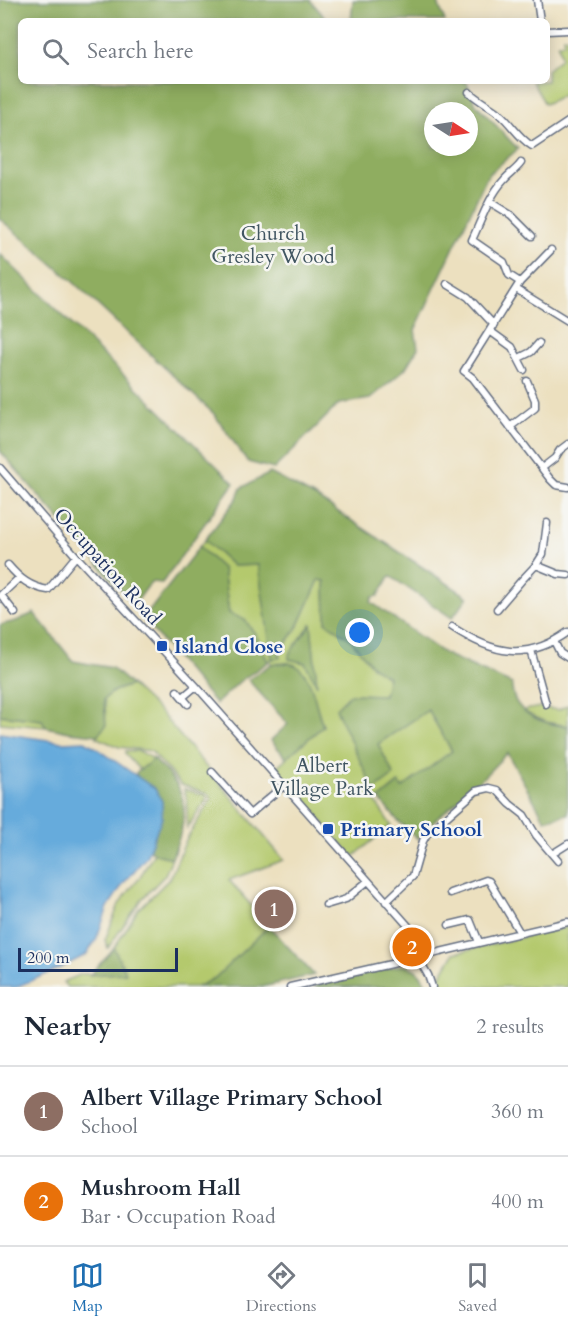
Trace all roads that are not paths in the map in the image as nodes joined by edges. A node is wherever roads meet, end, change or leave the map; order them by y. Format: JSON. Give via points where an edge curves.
{"nodes":[{"id":1,"x":537,"y":0,"type":"edge"},
{"id":2,"x":540,"y":18,"type":"edge"},
{"id":3,"x":568,"y":30,"type":"edge"},
{"id":4,"x":550,"y":31,"type":"edge"},
{"id":5,"x":469,"y":92,"type":"dead end"},
{"id":6,"x":568,"y":122,"type":"edge"},
{"id":7,"x":521,"y":163,"type":"dead end"},
{"id":8,"x":490,"y":202,"type":"junction"},
{"id":9,"x":532,"y":236,"type":"dead end"},
{"id":10,"x":550,"y":250,"type":"dead end"},
{"id":11,"x":520,"y":282,"type":"junction"},
{"id":12,"x":447,"y":284,"type":"dead end"},
{"id":13,"x":516,"y":289,"type":"junction"},
{"id":14,"x":568,"y":321,"type":"edge"},
{"id":15,"x":492,"y":328,"type":"junction"},
{"id":16,"x":539,"y":342,"type":"dead end"},
{"id":17,"x":519,"y":358,"type":"junction"},
{"id":18,"x":524,"y":370,"type":"dead end"},
{"id":19,"x":527,"y":381,"type":"dead end"},
{"id":20,"x":510,"y":427,"type":"junction"},
{"id":21,"x":568,"y":444,"type":"edge"},
{"id":22,"x":0,"y":468,"type":"edge"},
{"id":23,"x":542,"y":468,"type":"junction"},
{"id":24,"x":568,"y":487,"type":"edge"},
{"id":25,"x":547,"y":523,"type":"dead end"},
{"id":26,"x":76,"y":556,"type":"junction"},
{"id":27,"x":8,"y":565,"type":"dead end"},
{"id":28,"x":536,"y":565,"type":"junction"},
{"id":29,"x":568,"y":575,"type":"edge"},
{"id":30,"x":19,"y":578,"type":"junction"},
{"id":31,"x":497,"y":609,"type":"dead end"},
{"id":32,"x":15,"y":613,"type":"dead end"},
{"id":33,"x":452,"y":627,"type":"dead end"},
{"id":34,"x":459,"y":632,"type":"junction"},
{"id":35,"x":568,"y":632,"type":"edge"},
{"id":36,"x":455,"y":638,"type":"dead end"},
{"id":37,"x":554,"y":641,"type":"junction"},
{"id":38,"x":531,"y":650,"type":"junction"},
{"id":39,"x":568,"y":658,"type":"edge"},
{"id":40,"x":196,"y":686,"type":"junction"},
{"id":41,"x":177,"y":691,"type":"dead end"},
{"id":42,"x":183,"y":697,"type":"junction"},
{"id":43,"x":188,"y":704,"type":"dead end"},
{"id":44,"x":546,"y":704,"type":"dead end"},
{"id":45,"x":212,"y":772,"type":"dead end"},
{"id":46,"x":283,"y":786,"type":"junction"},
{"id":47,"x":568,"y":844,"type":"edge"},
{"id":48,"x":552,"y":854,"type":"junction"},
{"id":49,"x":558,"y":861,"type":"dead end"},
{"id":50,"x":368,"y":881,"type":"junction"},
{"id":51,"x":450,"y":893,"type":"dead end"},
{"id":52,"x":386,"y":902,"type":"junction"},
{"id":53,"x":326,"y":905,"type":"dead end"},
{"id":54,"x":568,"y":922,"type":"edge"},
{"id":55,"x":449,"y":925,"type":"dead end"},
{"id":56,"x":520,"y":933,"type":"junction"},
{"id":57,"x":479,"y":942,"type":"junction"},
{"id":58,"x":433,"y":954,"type":"junction"},
{"id":59,"x":421,"y":963,"type":"junction"},
{"id":60,"x":290,"y":987,"type":"edge"},
{"id":61,"x":432,"y":987,"type":"edge"}],
"edges":[{"from":1,"to":2,"type":"street"},
{"from":3,"to":4,"type":"street"},
{"from":5,"to":6,"type":"street","via":[[532,146]]},
{"from":7,"to":8,"type":"street","via":[[504,179]]},
{"from":8,"to":9,"type":"street"},
{"from":8,"to":11,"type":"street","via":[[471,240],[504,262],[509,274]]},
{"from":10,"to":11,"type":"street"},
{"from":11,"to":13,"type":"street"},
{"from":12,"to":15,"type":"street","via":[[468,297]]},
{"from":13,"to":14,"type":"street"},
{"from":13,"to":15,"type":"street"},
{"from":15,"to":17,"type":"street"},
{"from":15,"to":20,"type":"street","via":[[464,371]]},
{"from":16,"to":17,"type":"street"},
{"from":17,"to":18,"type":"street"},
{"from":19,"to":20,"type":"street","via":[[535,408]]},
{"from":20,"to":23,"type":"street"},
{"from":21,"to":23,"type":"street"},
{"from":22,"to":26,"type":"street","name":"Occupation Road"},
{"from":23,"to":24,"type":"street","via":[[556,485]]},
{"from":25,"to":28,"type":"street","via":[[543,554]]},
{"from":26,"to":30,"type":"street","via":[[48,590]]},
{"from":26,"to":40,"type":"street","name":"Occupation Road"},
{"from":27,"to":30,"type":"street"},
{"from":28,"to":29,"type":"street"},
{"from":28,"to":31,"type":"street","via":[[513,596]]},
{"from":30,"to":32,"type":"street","via":[[1,595]]},
{"from":33,"to":34,"type":"street"},
{"from":34,"to":36,"type":"street"},
{"from":34,"to":38,"type":"street","via":[[491,648]]},
{"from":35,"to":37,"type":"street"},
{"from":37,"to":38,"type":"street"},
{"from":37,"to":39,"type":"street"},
{"from":38,"to":44,"type":"street","via":[[538,689]]},
{"from":40,"to":42,"type":"street"},
{"from":40,"to":46,"type":"street","name":"Occupation Road"},
{"from":41,"to":42,"type":"street"},
{"from":42,"to":43,"type":"street"},
{"from":45,"to":46,"type":"street","via":[[252,817]]},
{"from":46,"to":50,"type":"street","name":"Occupation Road"},
{"from":47,"to":48,"type":"street"},
{"from":48,"to":49,"type":"street"},
{"from":48,"to":52,"type":"street","via":[[518,809],[497,790],[482,789],[428,834],[413,876]]},
{"from":50,"to":52,"type":"street","name":"Occupation Road"},
{"from":50,"to":53,"type":"street","via":[[346,899]]},
{"from":51,"to":56,"type":"street","via":[[489,881]]},
{"from":52,"to":58,"type":"street","name":"Occupation Road"},
{"from":54,"to":56,"type":"street"},
{"from":55,"to":57,"type":"street","via":[[470,920]]},
{"from":56,"to":57,"type":"street"},
{"from":57,"to":58,"type":"street"},
{"from":58,"to":59,"type":"street"},
{"from":59,"to":60,"type":"street","via":[[404,961]]},
{"from":59,"to":61,"type":"street"}]}
